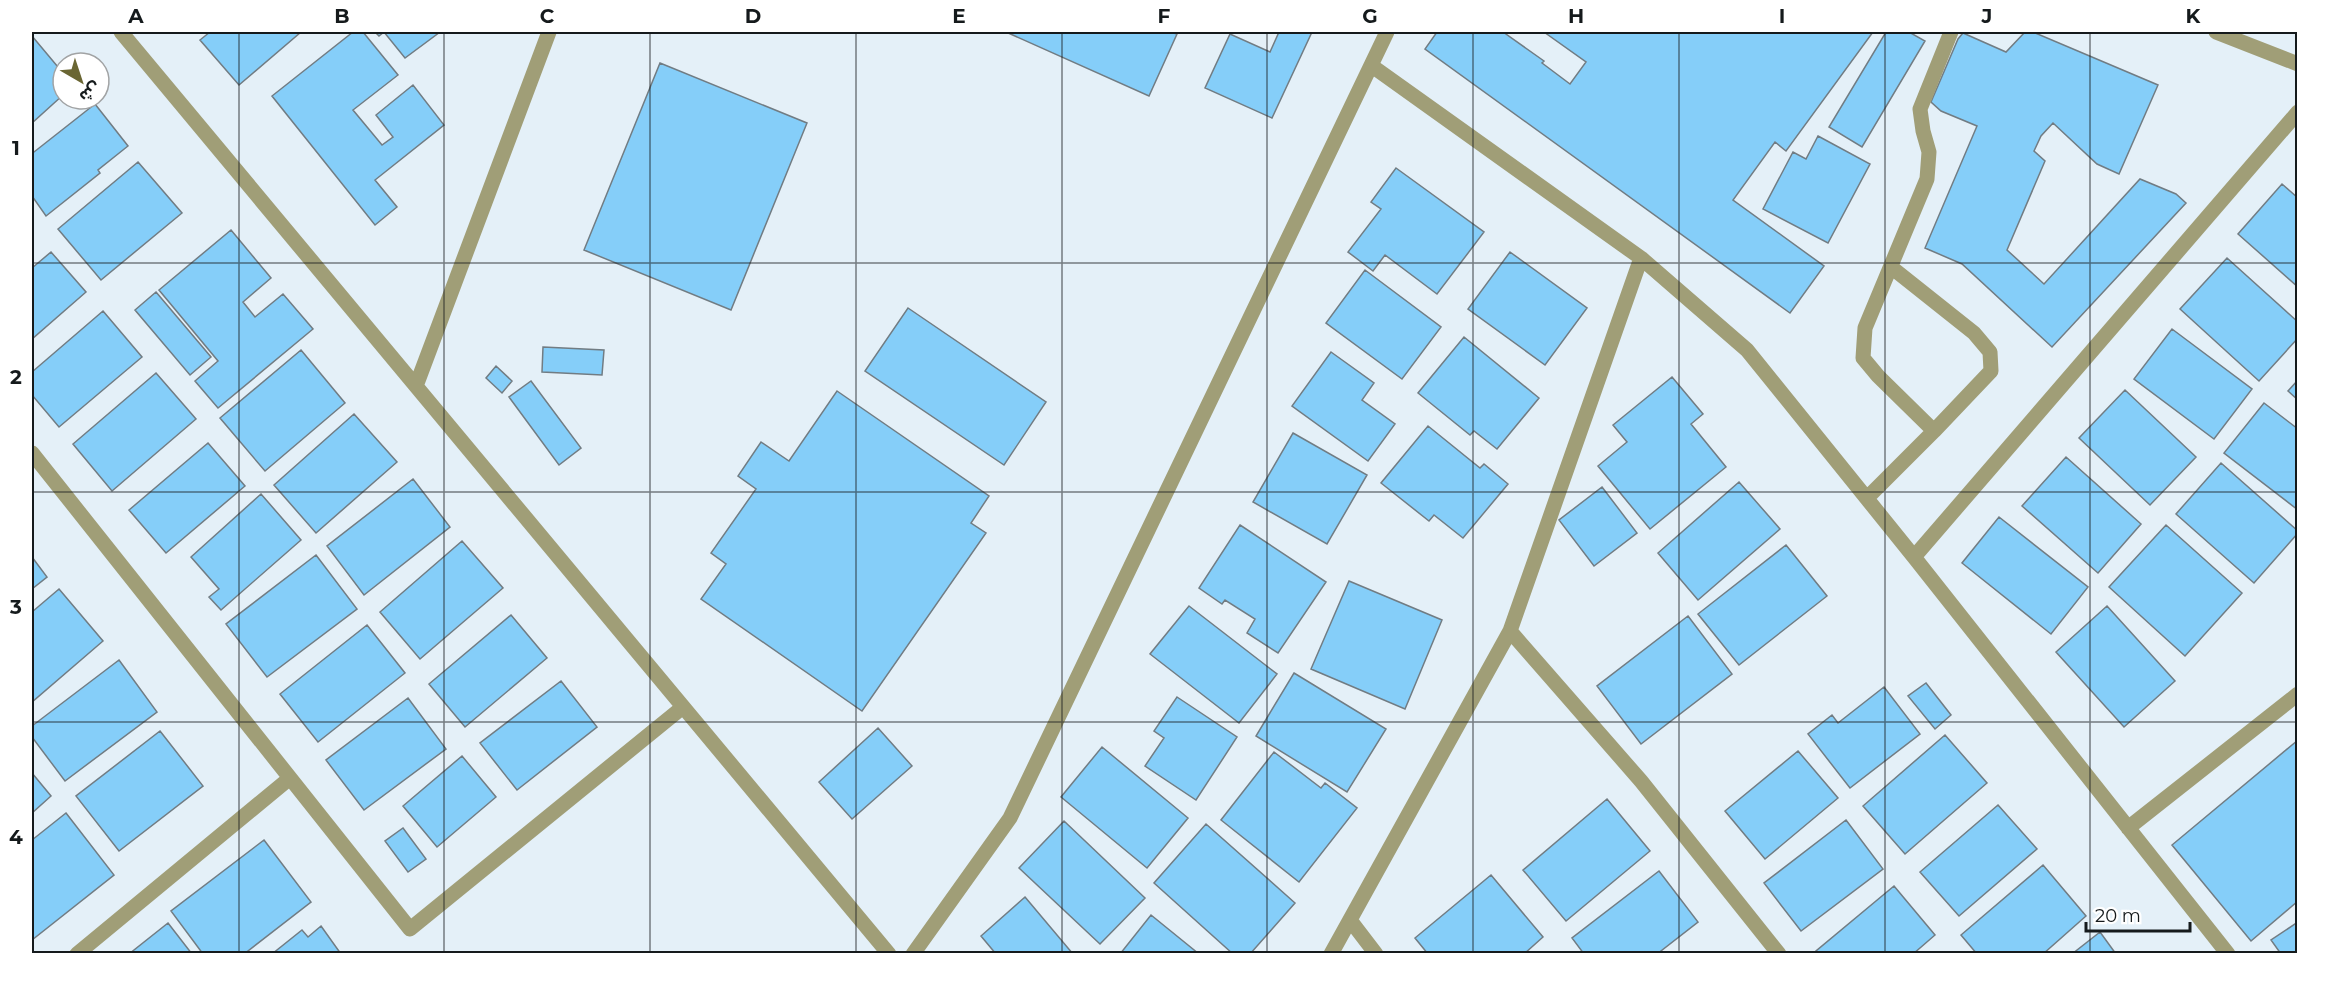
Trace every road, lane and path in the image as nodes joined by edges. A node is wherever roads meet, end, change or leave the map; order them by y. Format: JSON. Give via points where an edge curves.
{"nodes":[{"id":1,"x":121,"y":32,"type":"edge"},
{"id":2,"x":549,"y":32,"type":"edge"},
{"id":3,"x":1387,"y":32,"type":"edge"},
{"id":4,"x":1951,"y":32,"type":"edge"},
{"id":5,"x":2216,"y":32,"type":"edge"},
{"id":6,"x":2298,"y":64,"type":"edge"},
{"id":7,"x":1372,"y":66,"type":"junction"},
{"id":8,"x":2298,"y":112,"type":"edge"},
{"id":9,"x":1641,"y":258,"type":"junction"},
{"id":10,"x":1891,"y":267,"type":"junction"},
{"id":11,"x":416,"y":386,"type":"junction"},
{"id":12,"x":1934,"y":431,"type":"junction"},
{"id":13,"x":32,"y":453,"type":"edge"},
{"id":14,"x":1867,"y":498,"type":"junction"},
{"id":15,"x":1914,"y":557,"type":"junction"},
{"id":16,"x":1510,"y":631,"type":"junction"},
{"id":17,"x":2298,"y":694,"type":"edge"},
{"id":18,"x":683,"y":707,"type":"junction"},
{"id":19,"x":290,"y":778,"type":"junction"},
{"id":20,"x":2128,"y":828,"type":"junction"},
{"id":21,"x":1350,"y":920,"type":"junction"},
{"id":22,"x":77,"y":954,"type":"edge"},
{"id":23,"x":889,"y":954,"type":"edge"},
{"id":24,"x":913,"y":954,"type":"edge"},
{"id":25,"x":1331,"y":954,"type":"edge"},
{"id":26,"x":1376,"y":954,"type":"edge"},
{"id":27,"x":1779,"y":954,"type":"edge"},
{"id":28,"x":2228,"y":954,"type":"edge"}],
"edges":[{"from":1,"to":11,"type":"street"},
{"from":2,"to":11,"type":"street"},
{"from":3,"to":7,"type":"street"},
{"from":4,"to":10,"type":"street","via":[[1920,108],[1929,152],[1927,179]]},
{"from":5,"to":6,"type":"street"},
{"from":7,"to":9,"type":"street"},
{"from":7,"to":24,"type":"street","via":[[1010,818]]},
{"from":8,"to":15,"type":"street"},
{"from":9,"to":14,"type":"street","via":[[1747,350]]},
{"from":9,"to":16,"type":"street"},
{"from":10,"to":12,"type":"street","via":[[1865,328],[1863,358]]},
{"from":10,"to":12,"type":"street","via":[[1974,333],[1990,352],[1991,371]]},
{"from":11,"to":18,"type":"street"},
{"from":12,"to":14,"type":"street"},
{"from":13,"to":19,"type":"street"},
{"from":14,"to":15,"type":"street"},
{"from":15,"to":20,"type":"street"},
{"from":16,"to":21,"type":"street"},
{"from":16,"to":27,"type":"street","via":[[1641,781]]},
{"from":17,"to":20,"type":"street"},
{"from":18,"to":19,"type":"street","via":[[410,929]]},
{"from":18,"to":23,"type":"street"},
{"from":19,"to":22,"type":"street"},
{"from":20,"to":28,"type":"street"},
{"from":21,"to":25,"type":"street"},
{"from":21,"to":26,"type":"street"}]}
